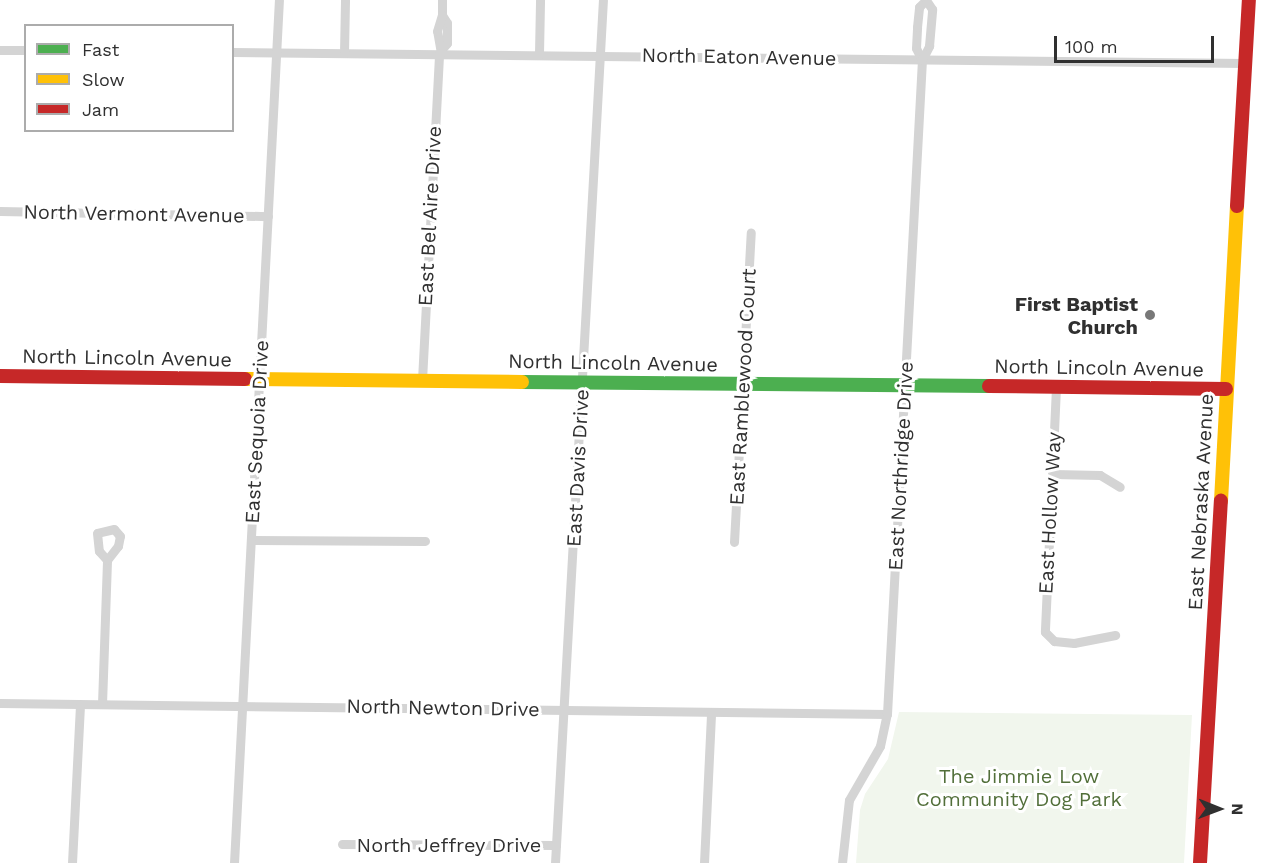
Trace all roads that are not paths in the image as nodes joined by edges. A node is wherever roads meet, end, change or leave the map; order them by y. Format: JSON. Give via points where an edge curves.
{"nodes":[{"id":1,"x":279,"y":0,"type":"edge"},
{"id":2,"x":345,"y":0,"type":"edge"},
{"id":3,"x":442,"y":0,"type":"edge"},
{"id":4,"x":540,"y":0,"type":"edge"},
{"id":5,"x":603,"y":0,"type":"edge"},
{"id":6,"x":926,"y":0,"type":"edge"},
{"id":7,"x":1249,"y":0,"type":"edge"},
{"id":8,"x":0,"y":50,"type":"edge"},
{"id":9,"x":24,"y":50,"type":"edge"},
{"id":10,"x":234,"y":52,"type":"edge"},
{"id":11,"x":277,"y":52,"type":"junction"},
{"id":12,"x":440,"y":52,"type":"junction"},
{"id":13,"x":344,"y":53,"type":"junction"},
{"id":14,"x":539,"y":54,"type":"junction"},
{"id":15,"x":600,"y":55,"type":"junction"},
{"id":16,"x":922,"y":60,"type":"junction"},
{"id":17,"x":1245,"y":63,"type":"junction"},
{"id":18,"x":0,"y":211,"type":"edge"},
{"id":19,"x":268,"y":216,"type":"junction"},
{"id":20,"x":751,"y":232,"type":"dead end"},
{"id":21,"x":0,"y":376,"type":"edge"},
{"id":22,"x":260,"y":378,"type":"junction"},
{"id":23,"x":422,"y":380,"type":"junction"},
{"id":24,"x":582,"y":382,"type":"junction"},
{"id":25,"x":744,"y":384,"type":"junction"},
{"id":26,"x":905,"y":386,"type":"junction"},
{"id":27,"x":1056,"y":387,"type":"junction"},
{"id":28,"x":1226,"y":389,"type":"junction"},
{"id":29,"x":1053,"y":474,"type":"junction"},
{"id":30,"x":1120,"y":487,"type":"dead end"},
{"id":31,"x":251,"y":540,"type":"junction"},
{"id":32,"x":425,"y":541,"type":"dead end"},
{"id":33,"x":734,"y":542,"type":"dead end"},
{"id":34,"x":107,"y":560,"type":"dead end"},
{"id":35,"x":1115,"y":635,"type":"dead end"},
{"id":36,"x":0,"y":703,"type":"edge"},
{"id":37,"x":80,"y":704,"type":"junction"},
{"id":38,"x":102,"y":704,"type":"junction"},
{"id":39,"x":243,"y":705,"type":"junction"},
{"id":40,"x":565,"y":710,"type":"junction"},
{"id":41,"x":711,"y":712,"type":"junction"},
{"id":42,"x":887,"y":714,"type":"junction"},
{"id":43,"x":342,"y":844,"type":"dead end"},
{"id":44,"x":556,"y":845,"type":"junction"},
{"id":45,"x":72,"y":863,"type":"edge"},
{"id":46,"x":234,"y":863,"type":"edge"},
{"id":47,"x":555,"y":863,"type":"edge"},
{"id":48,"x":704,"y":863,"type":"edge"},
{"id":49,"x":842,"y":863,"type":"edge"},
{"id":50,"x":1200,"y":863,"type":"edge"}],
"edges":[{"from":1,"to":11,"type":"street","name":"East Sequoia Drive"},
{"from":2,"to":13,"type":"street"},
{"from":3,"to":12,"type":"street","name":"East Bel Aire Drive","via":[[436,31]]},
{"from":4,"to":14,"type":"street"},
{"from":5,"to":15,"type":"street","name":"East Davis Drive"},
{"from":6,"to":16,"type":"street","name":"East Northridge Drive","via":[[919,7],[917,27],[916,48]]},
{"from":7,"to":17,"type":"street","name":"East Nebraska Avenue"},
{"from":8,"to":9,"type":"street"},
{"from":10,"to":11,"type":"street","name":"North Eaton Avenue"},
{"from":11,"to":13,"type":"street","name":"North Eaton Avenue"},
{"from":11,"to":19,"type":"street","name":"East Sequoia Drive"},
{"from":12,"to":13,"type":"street","name":"North Eaton Avenue"},
{"from":12,"to":14,"type":"street","name":"North Eaton Avenue"},
{"from":12,"to":23,"type":"street","name":"East Bel Aire Drive"},
{"from":14,"to":15,"type":"street","name":"North Eaton Avenue"},
{"from":15,"to":16,"type":"street","name":"North Eaton Avenue"},
{"from":15,"to":24,"type":"street","name":"East Davis Drive"},
{"from":16,"to":17,"type":"street","name":"North Eaton Avenue"},
{"from":16,"to":26,"type":"street","name":"East Northridge Drive"},
{"from":17,"to":28,"type":"street","name":"East Nebraska Avenue"},
{"from":18,"to":19,"type":"street","name":"North Vermont Avenue"},
{"from":19,"to":22,"type":"street","name":"East Sequoia Drive"},
{"from":20,"to":25,"type":"street","name":"East Ramblewood Court"},
{"from":21,"to":22,"type":"street","name":"North Lincoln Avenue"},
{"from":22,"to":23,"type":"street","name":"North Lincoln Avenue"},
{"from":22,"to":31,"type":"street","name":"East Sequoia Drive"},
{"from":23,"to":24,"type":"street","name":"North Lincoln Avenue"},
{"from":24,"to":25,"type":"street","name":"North Lincoln Avenue"},
{"from":24,"to":40,"type":"street","name":"East Davis Drive"},
{"from":25,"to":26,"type":"street","name":"North Lincoln Avenue"},
{"from":25,"to":33,"type":"street","name":"East Ramblewood Court"},
{"from":26,"to":27,"type":"street","name":"North Lincoln Avenue"},
{"from":26,"to":42,"type":"street","name":"East Northridge Drive"},
{"from":27,"to":28,"type":"street","name":"North Lincoln Avenue"},
{"from":27,"to":29,"type":"street","name":"East Hollow Way"},
{"from":28,"to":50,"type":"street","name":"East Nebraska Avenue"},
{"from":29,"to":30,"type":"street","via":[[1100,476]]},
{"from":29,"to":35,"type":"street","name":"East Hollow Way","via":[[1044,624],[1048,638],[1074,643]]},
{"from":31,"to":32,"type":"street"},
{"from":31,"to":39,"type":"street","name":"East Sequoia Drive"},
{"from":34,"to":38,"type":"street"},
{"from":36,"to":37,"type":"street","name":"North Newton Drive"},
{"from":37,"to":38,"type":"street","name":"North Newton Drive"},
{"from":37,"to":45,"type":"street"},
{"from":38,"to":39,"type":"street","name":"North Newton Drive"},
{"from":39,"to":40,"type":"street","name":"North Newton Drive"},
{"from":39,"to":46,"type":"street","name":"East Sequoia Drive"},
{"from":40,"to":41,"type":"street","name":"North Newton Drive"},
{"from":40,"to":44,"type":"street","name":"East Davis Drive"},
{"from":41,"to":42,"type":"street","name":"North Newton Drive"},
{"from":41,"to":48,"type":"street"},
{"from":42,"to":49,"type":"street","name":"East Northridge Drive","via":[[880,746],[849,800]]},
{"from":43,"to":44,"type":"street","name":"North Jeffrey Drive"},
{"from":44,"to":47,"type":"street","name":"East Davis Drive"}]}
